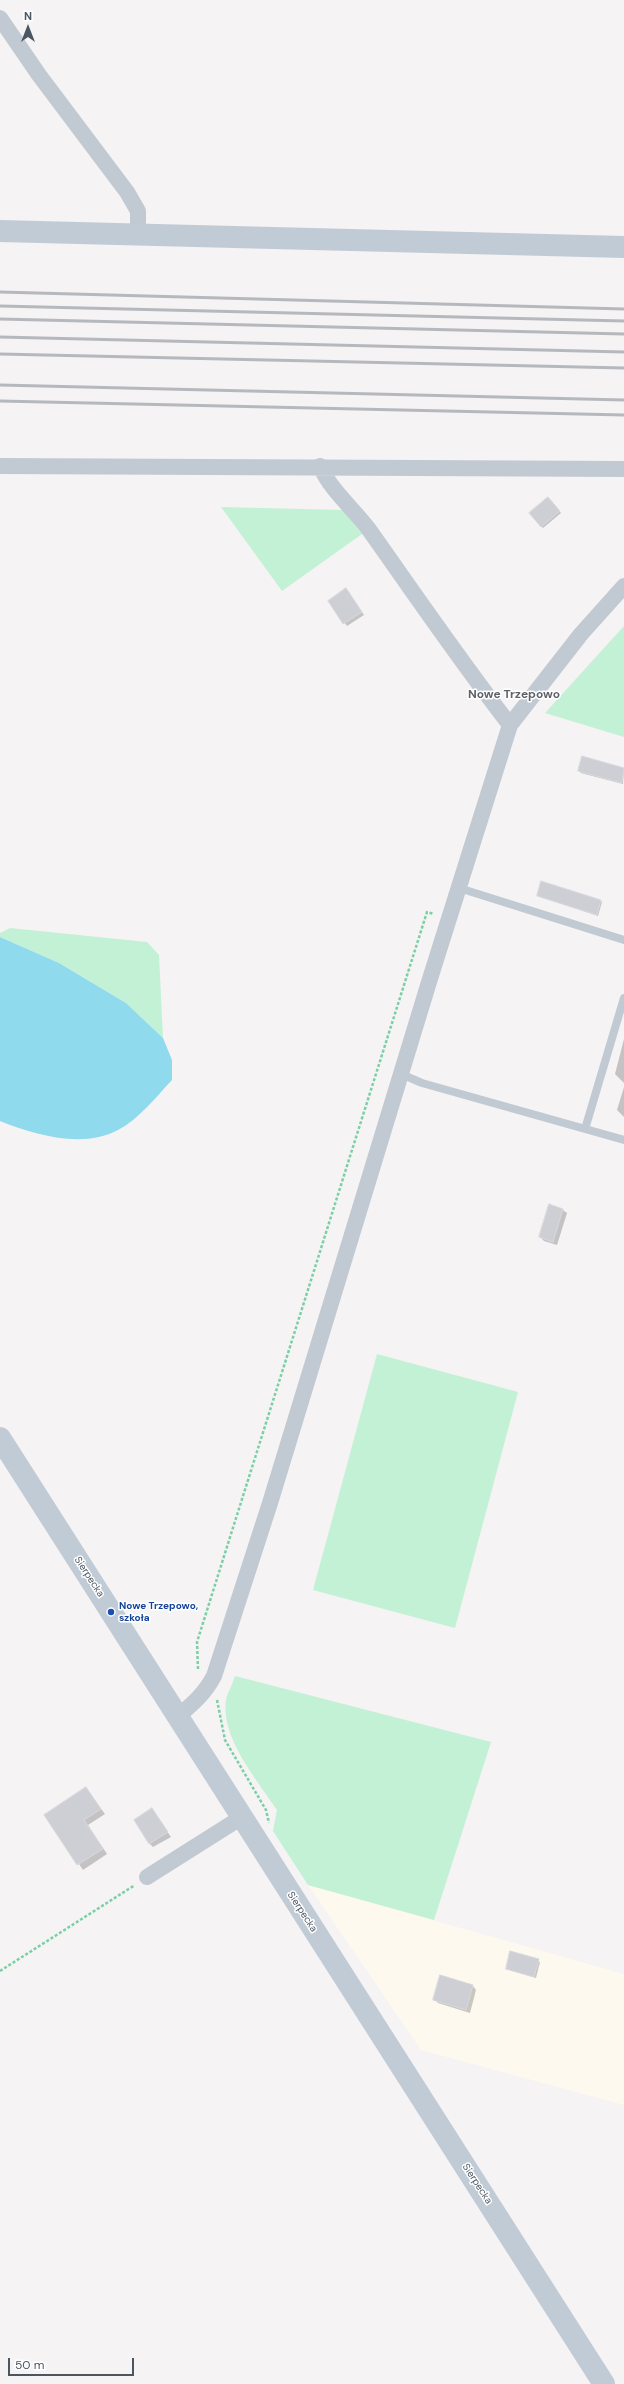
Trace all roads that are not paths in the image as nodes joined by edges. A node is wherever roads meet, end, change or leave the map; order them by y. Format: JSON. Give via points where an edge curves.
{"nodes":[{"id":1,"x":0,"y":18,"type":"edge"},
{"id":2,"x":0,"y":231,"type":"edge"},
{"id":3,"x":138,"y":234,"type":"junction"},
{"id":4,"x":624,"y":247,"type":"edge"},
{"id":5,"x":0,"y":466,"type":"edge"},
{"id":6,"x":320,"y":466,"type":"junction"},
{"id":7,"x":624,"y":469,"type":"edge"},
{"id":8,"x":624,"y":586,"type":"edge"},
{"id":9,"x":510,"y":725,"type":"junction"},
{"id":10,"x":459,"y":888,"type":"junction"},
{"id":11,"x":624,"y":940,"type":"edge"},
{"id":12,"x":624,"y":998,"type":"edge"},
{"id":13,"x":401,"y":1074,"type":"junction"},
{"id":14,"x":585,"y":1129,"type":"junction"},
{"id":15,"x":624,"y":1140,"type":"edge"},
{"id":16,"x":0,"y":1438,"type":"edge"},
{"id":17,"x":178,"y":1716,"type":"junction"},
{"id":18,"x":242,"y":1817,"type":"junction"},
{"id":19,"x":147,"y":1878,"type":"road end"},
{"id":20,"x":604,"y":2384,"type":"edge"}],
"edges":[{"from":1,"to":3,"type":"street","via":[[39,75],[127,192],[138,211]]},
{"from":2,"to":3,"type":"street"},
{"from":3,"to":4,"type":"street"},
{"from":5,"to":6,"type":"street"},
{"from":6,"to":7,"type":"street"},
{"from":6,"to":9,"type":"street","via":[[326,479],[368,529],[423,609]]},
{"from":8,"to":9,"type":"street","via":[[581,634]]},
{"from":9,"to":10,"type":"street"},
{"from":10,"to":11,"type":"lane"},
{"from":10,"to":13,"type":"street"},
{"from":12,"to":14,"type":"lane"},
{"from":13,"to":14,"type":"lane","via":[[422,1083]]},
{"from":13,"to":17,"type":"street","via":[[270,1503],[214,1676],[207,1690]]},
{"from":14,"to":15,"type":"lane"},
{"from":16,"to":17,"type":"street","name":"Sierpecka"},
{"from":17,"to":18,"type":"street","name":"Sierpecka"},
{"from":18,"to":19,"type":"street"},
{"from":18,"to":20,"type":"street","name":"Sierpecka"}]}
